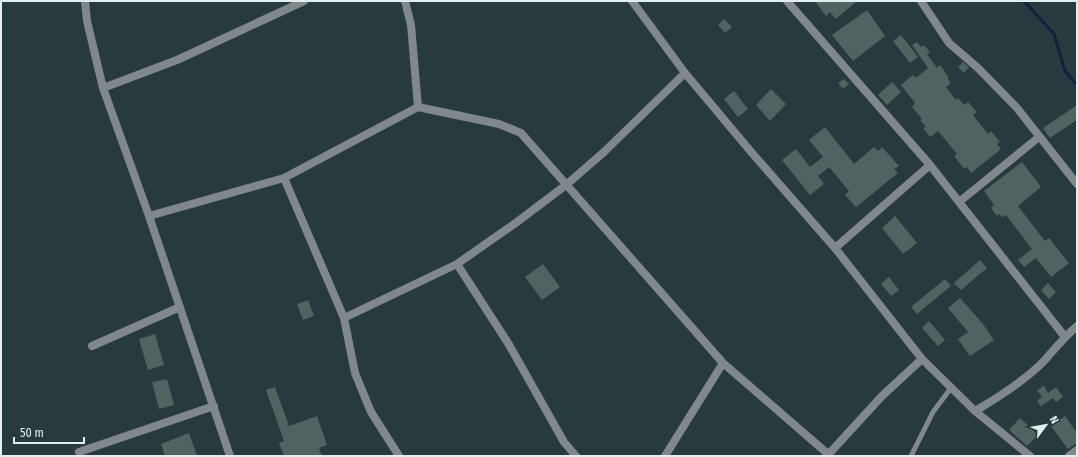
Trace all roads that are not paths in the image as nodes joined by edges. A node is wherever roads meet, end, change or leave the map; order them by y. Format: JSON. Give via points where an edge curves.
{"nodes":[{"id":1,"x":85,"y":1,"type":"edge"},
{"id":2,"x":304,"y":1,"type":"edge"},
{"id":3,"x":405,"y":1,"type":"edge"},
{"id":4,"x":632,"y":1,"type":"edge"},
{"id":5,"x":787,"y":1,"type":"edge"},
{"id":6,"x":921,"y":1,"type":"edge"},
{"id":7,"x":684,"y":73,"type":"junction"},
{"id":8,"x":103,"y":88,"type":"junction"},
{"id":9,"x":418,"y":107,"type":"junction"},
{"id":10,"x":1039,"y":137,"type":"junction"},
{"id":11,"x":930,"y":165,"type":"junction"},
{"id":12,"x":284,"y":178,"type":"junction"},
{"id":13,"x":1077,"y":184,"type":"edge"},
{"id":14,"x":566,"y":185,"type":"junction"},
{"id":15,"x":959,"y":202,"type":"junction"},
{"id":16,"x":150,"y":216,"type":"junction"},
{"id":17,"x":836,"y":248,"type":"junction"},
{"id":18,"x":457,"y":264,"type":"junction"},
{"id":19,"x":180,"y":307,"type":"junction"},
{"id":20,"x":344,"y":318,"type":"junction"},
{"id":21,"x":1077,"y":326,"type":"edge"},
{"id":22,"x":1065,"y":337,"type":"junction"},
{"id":23,"x":92,"y":346,"type":"dead end"},
{"id":24,"x":922,"y":359,"type":"junction"},
{"id":25,"x":723,"y":364,"type":"junction"},
{"id":26,"x":951,"y":388,"type":"junction"},
{"id":27,"x":214,"y":406,"type":"junction"},
{"id":28,"x":975,"y":411,"type":"junction"},
{"id":29,"x":1077,"y":450,"type":"edge"},
{"id":30,"x":79,"y":452,"type":"dead end"},
{"id":31,"x":1020,"y":453,"type":"edge"},
{"id":32,"x":827,"y":455,"type":"edge"},
{"id":33,"x":230,"y":456,"type":"edge"},
{"id":34,"x":399,"y":456,"type":"edge"},
{"id":35,"x":576,"y":456,"type":"edge"},
{"id":36,"x":665,"y":456,"type":"edge"},
{"id":37,"x":911,"y":456,"type":"edge"},
{"id":38,"x":1030,"y":456,"type":"edge"},
{"id":39,"x":1069,"y":456,"type":"edge"}],
"edges":[{"from":1,"to":8,"type":"street","via":[[87,21]]},
{"from":2,"to":8,"type":"street","via":[[177,60]]},
{"from":3,"to":9,"type":"street","via":[[411,25]]},
{"from":4,"to":7,"type":"street"},
{"from":5,"to":11,"type":"street"},
{"from":6,"to":10,"type":"street","via":[[949,43],[978,68]]},
{"from":7,"to":14,"type":"street","via":[[604,152]]},
{"from":7,"to":17,"type":"street"},
{"from":8,"to":16,"type":"street"},
{"from":9,"to":12,"type":"street"},
{"from":9,"to":14,"type":"street","via":[[499,124],[521,133]]},
{"from":10,"to":13,"type":"street"},
{"from":10,"to":15,"type":"street"},
{"from":11,"to":15,"type":"street"},
{"from":11,"to":17,"type":"street"},
{"from":12,"to":16,"type":"street"},
{"from":12,"to":20,"type":"street"},
{"from":14,"to":18,"type":"street"},
{"from":14,"to":25,"type":"street"},
{"from":15,"to":22,"type":"street"},
{"from":16,"to":19,"type":"street"},
{"from":17,"to":24,"type":"street"},
{"from":18,"to":20,"type":"street"},
{"from":18,"to":35,"type":"street","via":[[508,343],[564,442]]},
{"from":19,"to":23,"type":"street"},
{"from":19,"to":27,"type":"street"},
{"from":20,"to":34,"type":"street","via":[[357,380],[370,412]]},
{"from":21,"to":22,"type":"street"},
{"from":22,"to":28,"type":"street","via":[[1042,362],[1009,390]]},
{"from":24,"to":26,"type":"street"},
{"from":24,"to":32,"type":"street","via":[[882,396]]},
{"from":25,"to":32,"type":"street"},
{"from":25,"to":36,"type":"street"},
{"from":26,"to":28,"type":"street"},
{"from":26,"to":37,"type":"lane","via":[[933,412]]},
{"from":27,"to":30,"type":"street"},
{"from":27,"to":33,"type":"street"},
{"from":28,"to":31,"type":"street"},
{"from":29,"to":39,"type":"street"},
{"from":31,"to":38,"type":"street"}]}
